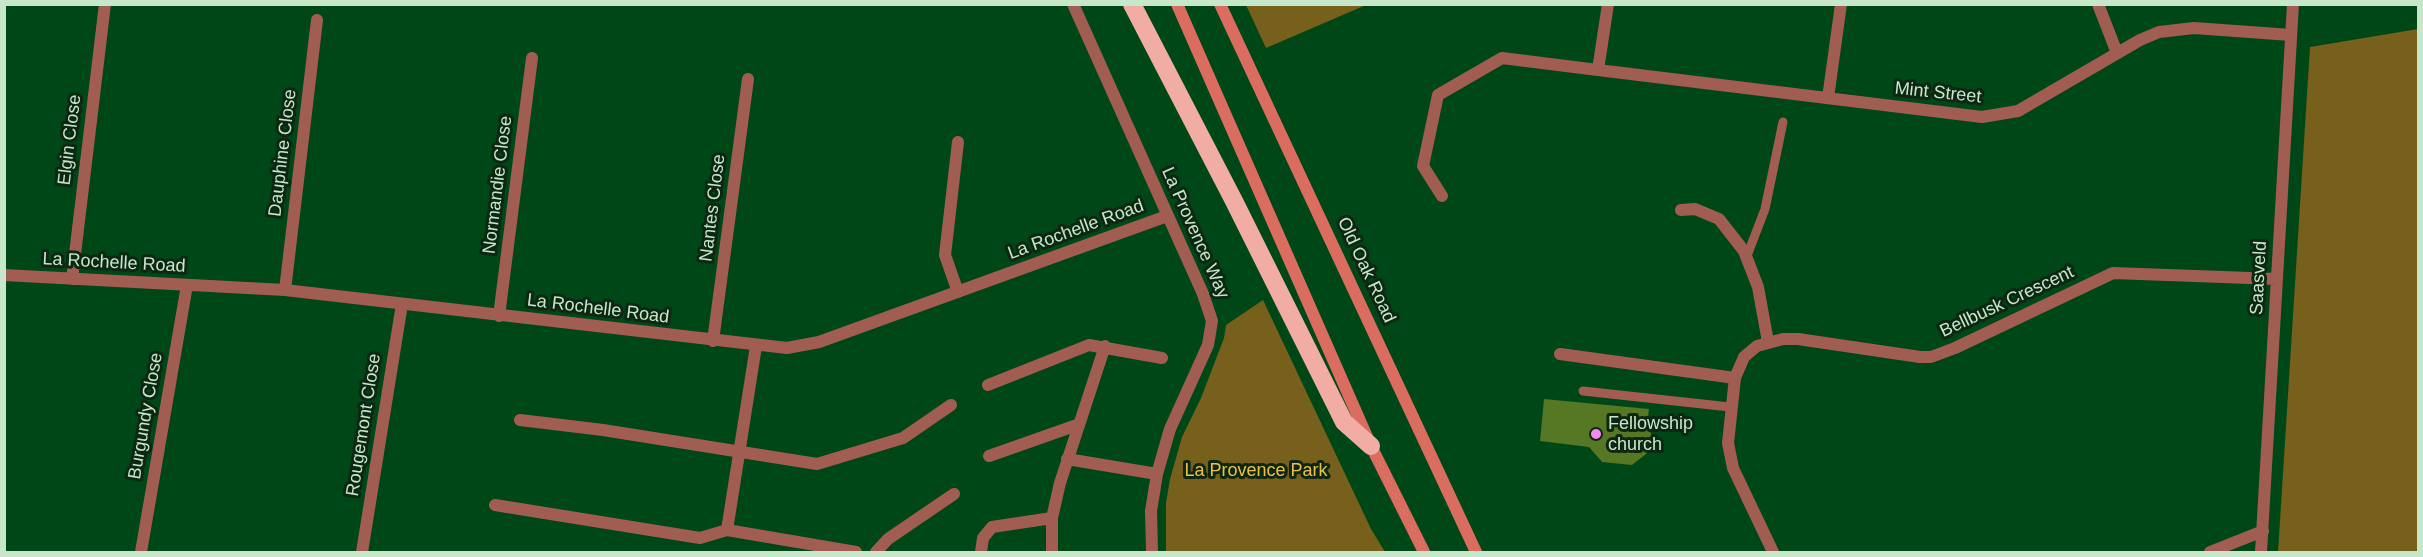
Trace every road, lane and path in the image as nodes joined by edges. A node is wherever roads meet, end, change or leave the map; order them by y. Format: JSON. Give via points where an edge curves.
{"nodes":[{"id":1,"x":105,"y":4,"type":"edge"},
{"id":2,"x":1073,"y":4,"type":"edge"},
{"id":3,"x":1132,"y":4,"type":"edge"},
{"id":4,"x":1177,"y":4,"type":"edge"},
{"id":5,"x":1220,"y":4,"type":"edge"},
{"id":6,"x":1608,"y":4,"type":"edge"},
{"id":7,"x":1841,"y":4,"type":"edge"},
{"id":8,"x":2098,"y":4,"type":"edge"},
{"id":9,"x":2293,"y":4,"type":"edge"},
{"id":10,"x":317,"y":20,"type":"dead end"},
{"id":11,"x":2291,"y":35,"type":"junction"},
{"id":12,"x":2116,"y":53,"type":"junction"},
{"id":13,"x":532,"y":58,"type":"dead end"},
{"id":14,"x":1599,"y":70,"type":"junction"},
{"id":15,"x":748,"y":79,"type":"dead end"},
{"id":16,"x":1828,"y":98,"type":"junction"},
{"id":17,"x":1783,"y":122,"type":"dead end"},
{"id":18,"x":958,"y":142,"type":"dead end"},
{"id":19,"x":1442,"y":196,"type":"dead end"},
{"id":20,"x":1681,"y":210,"type":"dead end"},
{"id":21,"x":1167,"y":216,"type":"junction"},
{"id":22,"x":1747,"y":256,"type":"junction"},
{"id":23,"x":4,"y":275,"type":"edge"},
{"id":24,"x":72,"y":279,"type":"junction"},
{"id":25,"x":2277,"y":279,"type":"junction"},
{"id":26,"x":186,"y":285,"type":"junction"},
{"id":27,"x":285,"y":290,"type":"junction"},
{"id":28,"x":958,"y":292,"type":"junction"},
{"id":29,"x":402,"y":304,"type":"junction"},
{"id":30,"x":499,"y":316,"type":"junction"},
{"id":31,"x":713,"y":341,"type":"junction"},
{"id":32,"x":1768,"y":342,"type":"junction"},
{"id":33,"x":756,"y":346,"type":"junction"},
{"id":34,"x":1105,"y":346,"type":"junction"},
{"id":35,"x":1560,"y":354,"type":"dead end"},
{"id":36,"x":1162,"y":358,"type":"dead end"},
{"id":37,"x":1735,"y":378,"type":"junction"},
{"id":38,"x":988,"y":385,"type":"dead end"},
{"id":39,"x":1583,"y":391,"type":"dead end"},
{"id":40,"x":951,"y":405,"type":"dead end"},
{"id":41,"x":1730,"y":407,"type":"junction"},
{"id":42,"x":520,"y":420,"type":"dead end"},
{"id":43,"x":1077,"y":425,"type":"junction"},
{"id":44,"x":1371,"y":446,"type":"junction"},
{"id":45,"x":739,"y":452,"type":"junction"},
{"id":46,"x":989,"y":456,"type":"dead end"},
{"id":47,"x":1067,"y":459,"type":"junction"},
{"id":48,"x":1157,"y":474,"type":"junction"},
{"id":49,"x":954,"y":494,"type":"dead end"},
{"id":50,"x":495,"y":505,"type":"dead end"},
{"id":51,"x":1052,"y":518,"type":"junction"},
{"id":52,"x":727,"y":530,"type":"junction"},
{"id":53,"x":2263,"y":531,"type":"junction"},
{"id":54,"x":141,"y":552,"type":"edge"},
{"id":55,"x":362,"y":552,"type":"edge"},
{"id":56,"x":856,"y":552,"type":"edge"},
{"id":57,"x":876,"y":552,"type":"edge"},
{"id":58,"x":981,"y":552,"type":"edge"},
{"id":59,"x":1052,"y":552,"type":"edge"},
{"id":60,"x":1152,"y":552,"type":"edge"},
{"id":61,"x":1424,"y":552,"type":"edge"},
{"id":62,"x":1476,"y":552,"type":"edge"},
{"id":63,"x":1773,"y":552,"type":"edge"},
{"id":64,"x":2210,"y":552,"type":"edge"},
{"id":65,"x":2261,"y":552,"type":"edge"}],
"edges":[{"from":1,"to":24,"type":"street","name":"Elgin Close"},
{"from":2,"to":21,"type":"street","name":"La Provence Way"},
{"from":3,"to":44,"type":"highway","via":[[1344,422]]},
{"from":4,"to":44,"type":"main road"},
{"from":5,"to":62,"type":"main road","name":"Old Oak Road"},
{"from":6,"to":14,"type":"street"},
{"from":7,"to":16,"type":"street"},
{"from":8,"to":12,"type":"street"},
{"from":9,"to":11,"type":"street","name":"Saasveld"},
{"from":10,"to":27,"type":"street","name":"Dauphine Close"},
{"from":11,"to":12,"type":"street","name":"Mint Street","via":[[2182,29],[2149,36]]},
{"from":11,"to":25,"type":"street","name":"Saasveld"},
{"from":12,"to":16,"type":"street","name":"Mint Street","via":[[2018,111],[1995,117]]},
{"from":13,"to":30,"type":"street","name":"Normandie Close"},
{"from":14,"to":16,"type":"street","name":"Mint Street"},
{"from":14,"to":19,"type":"street","name":"Mint Street","via":[[1502,58],[1438,95],[1423,166]]},
{"from":15,"to":31,"type":"street","name":"Nantes Close"},
{"from":17,"to":22,"type":"lane","via":[[1765,209]]},
{"from":18,"to":28,"type":"street","via":[[945,255]]},
{"from":20,"to":22,"type":"street","via":[[1695,209],[1719,219]]},
{"from":21,"to":28,"type":"street","name":"La Rochelle Road"},
{"from":21,"to":48,"type":"street","name":"La Provence Way","via":[[1211,313],[1212,330],[1170,429]]},
{"from":22,"to":32,"type":"street","via":[[1758,287]]},
{"from":23,"to":24,"type":"street","name":"La Rochelle Road"},
{"from":24,"to":26,"type":"street","name":"La Rochelle Road"},
{"from":25,"to":32,"type":"street","name":"Bellbusk Crescent","via":[[2113,273],[1931,357],[1798,339]]},
{"from":25,"to":53,"type":"street","name":"Saasveld"},
{"from":26,"to":27,"type":"street","name":"La Rochelle Road"},
{"from":26,"to":54,"type":"street","name":"Burgundy Close"},
{"from":27,"to":29,"type":"street","name":"La Rochelle Road"},
{"from":28,"to":33,"type":"street","name":"La Rochelle Road","via":[[808,345]]},
{"from":29,"to":30,"type":"street","name":"La Rochelle Road"},
{"from":29,"to":55,"type":"street","name":"Rougemont Close"},
{"from":30,"to":31,"type":"street","name":"La Rochelle Road"},
{"from":31,"to":33,"type":"street","name":"La Rochelle Road"},
{"from":32,"to":37,"type":"street","name":"Bellbusk Crescent","via":[[1744,357]]},
{"from":33,"to":45,"type":"street"},
{"from":34,"to":36,"type":"street"},
{"from":34,"to":38,"type":"street","via":[[1083,346]]},
{"from":34,"to":43,"type":"street"},
{"from":35,"to":37,"type":"street"},
{"from":37,"to":41,"type":"street","name":"Bellbusk Crescent"},
{"from":39,"to":41,"type":"lane"},
{"from":40,"to":45,"type":"street","via":[[903,438],[826,463]]},
{"from":41,"to":63,"type":"street","name":"Bellbusk Crescent","via":[[1729,454]]},
{"from":42,"to":45,"type":"street"},
{"from":43,"to":46,"type":"street"},
{"from":43,"to":47,"type":"street"},
{"from":44,"to":61,"type":"main road"},
{"from":45,"to":52,"type":"street"},
{"from":47,"to":48,"type":"street"},
{"from":47,"to":51,"type":"street"},
{"from":48,"to":60,"type":"street","name":"La Provence Way","via":[[1151,511]]},
{"from":49,"to":57,"type":"street","via":[[888,539]]},
{"from":50,"to":52,"type":"street","via":[[700,538]]},
{"from":51,"to":58,"type":"street","via":[[992,527],[983,538]]},
{"from":51,"to":59,"type":"street"},
{"from":52,"to":56,"type":"street"},
{"from":53,"to":64,"type":"street"},
{"from":53,"to":65,"type":"street","name":"Saasveld"}]}
